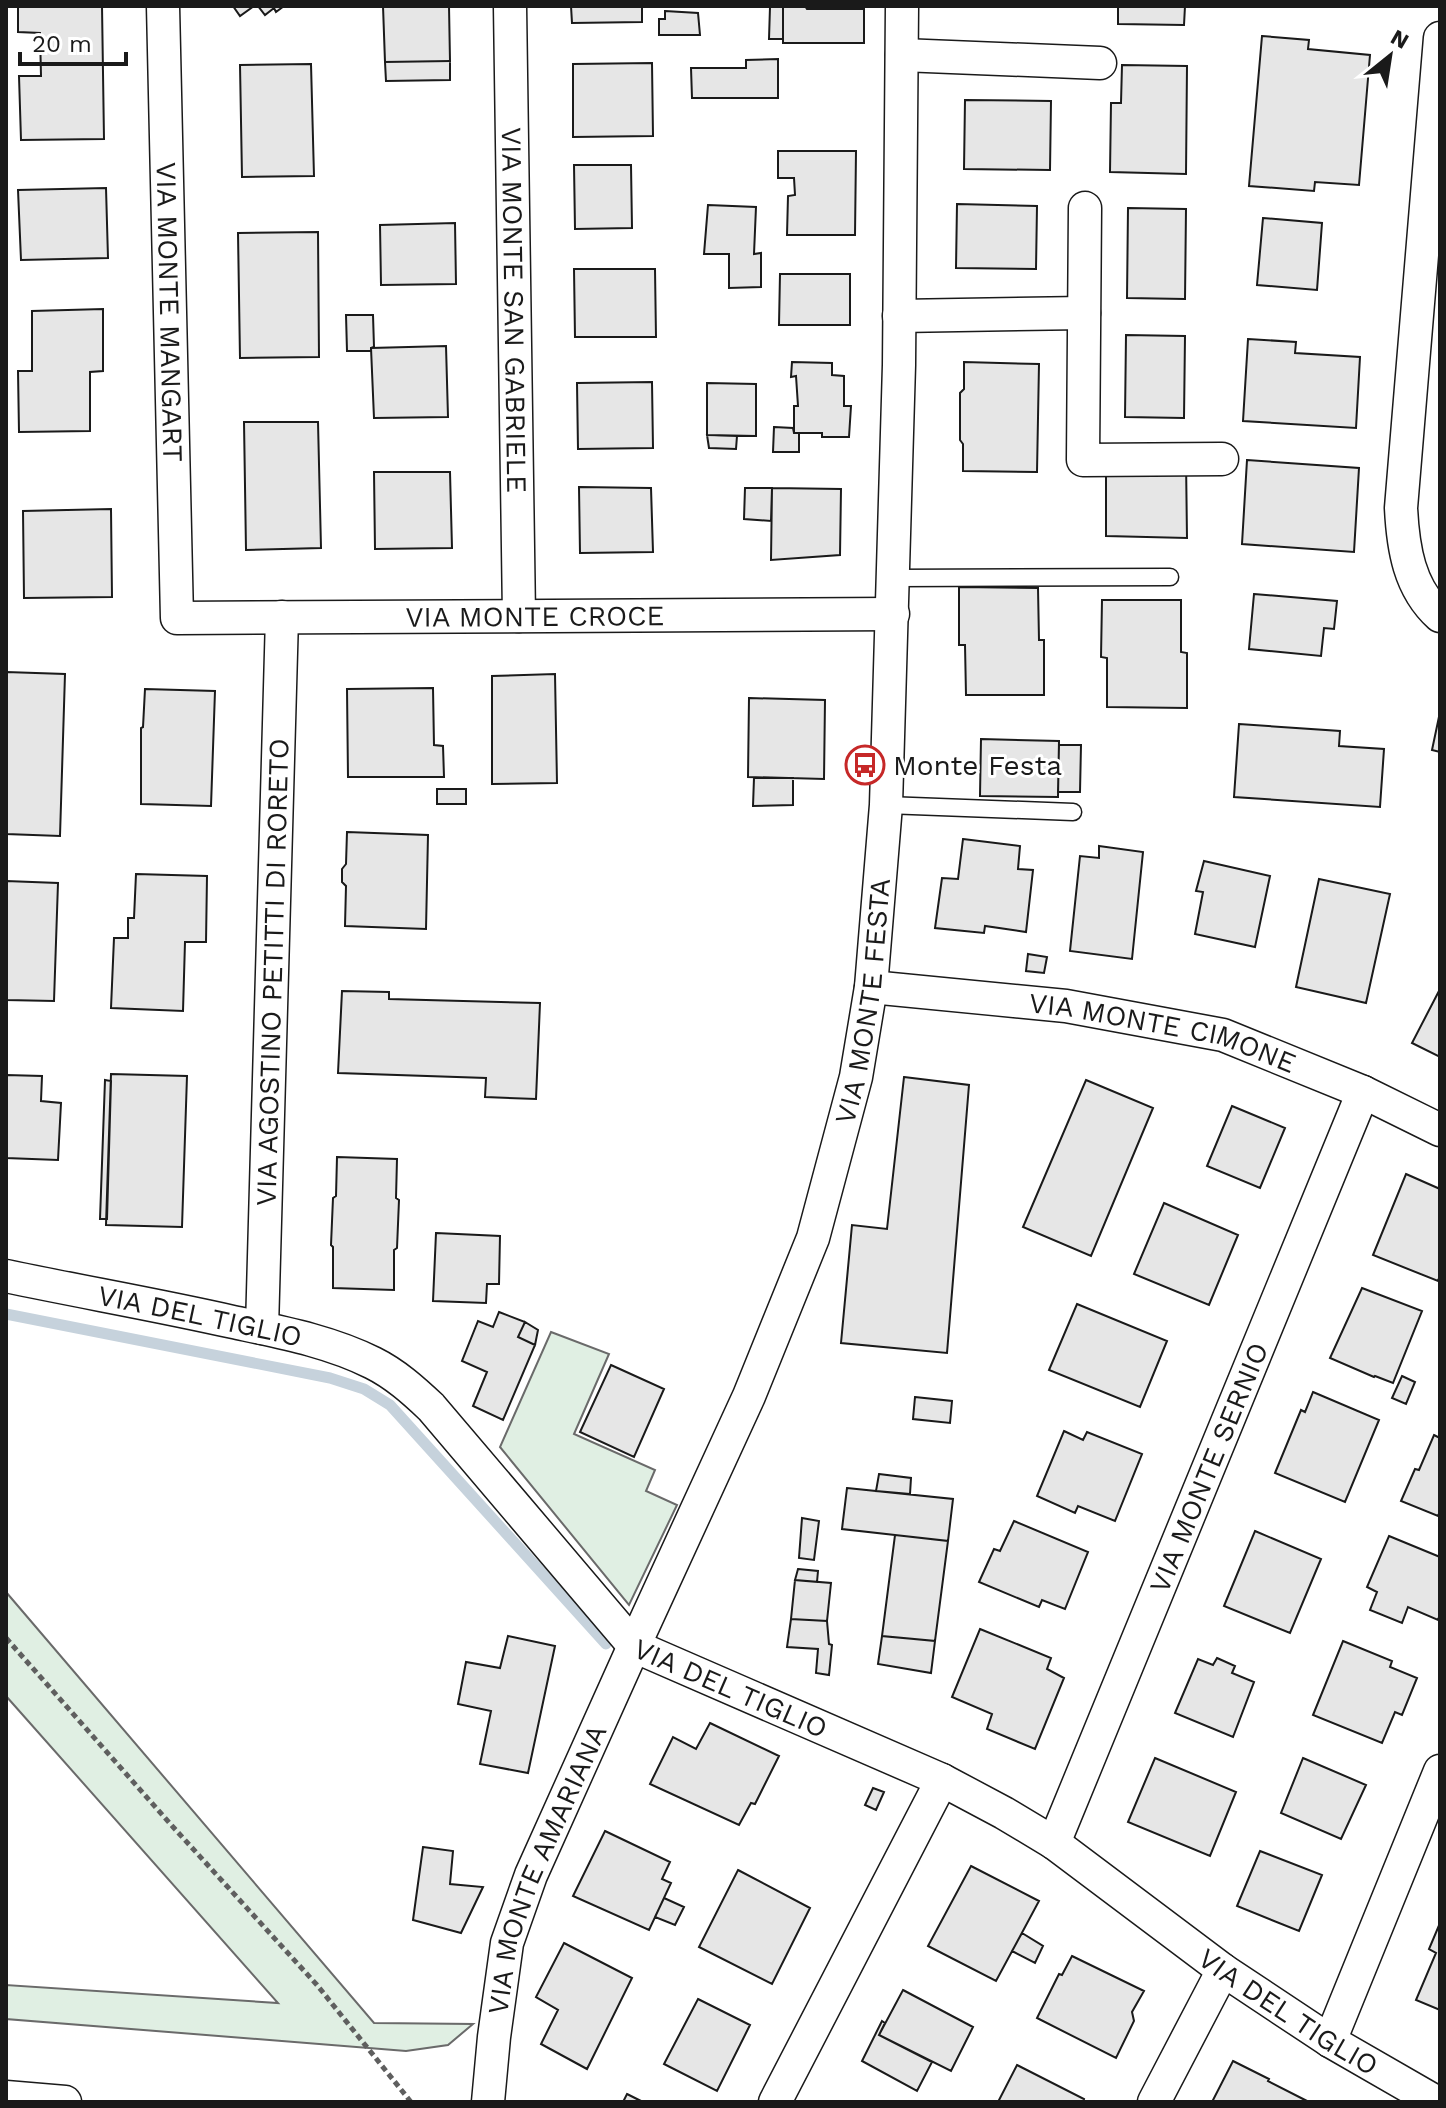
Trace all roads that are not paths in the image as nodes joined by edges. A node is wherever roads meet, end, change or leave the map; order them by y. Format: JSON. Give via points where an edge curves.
{"nodes":[{"id":1,"x":163,"y":6,"type":"edge"},
{"id":2,"x":510,"y":6,"type":"edge"},
{"id":3,"x":902,"y":6,"type":"edge"},
{"id":4,"x":1440,"y":38,"type":"edge"},
{"id":5,"x":902,"y":55,"type":"junction"},
{"id":6,"x":1100,"y":63,"type":"dead end"},
{"id":7,"x":1085,"y":208,"type":"dead end"},
{"id":8,"x":1084,"y":313,"type":"junction"},
{"id":9,"x":899,"y":316,"type":"junction"},
{"id":10,"x":1222,"y":459,"type":"dead end"},
{"id":11,"x":1170,"y":577,"type":"dead end"},
{"id":12,"x":894,"y":578,"type":"junction"},
{"id":13,"x":893,"y":614,"type":"junction"},
{"id":14,"x":519,"y":616,"type":"junction"},
{"id":15,"x":1440,"y":616,"type":"edge"},
{"id":16,"x":282,"y":617,"type":"junction"},
{"id":17,"x":177,"y":618,"type":"joint"},
{"id":18,"x":886,"y":805,"type":"junction"},
{"id":19,"x":1073,"y":812,"type":"dead end"},
{"id":20,"x":871,"y":987,"type":"junction"},
{"id":21,"x":1363,"y":1092,"type":"junction"},
{"id":22,"x":1440,"y":1130,"type":"edge"},
{"id":23,"x":6,"y":1276,"type":"edge"},
{"id":24,"x":262,"y":1328,"type":"junction"},
{"id":25,"x":634,"y":1646,"type":"junction"},
{"id":26,"x":1440,"y":1771,"type":"edge"},
{"id":27,"x":942,"y":1780,"type":"junction"},
{"id":28,"x":1054,"y":1843,"type":"junction"},
{"id":29,"x":1223,"y":1970,"type":"junction"},
{"id":30,"x":1330,"y":2041,"type":"junction"},
{"id":31,"x":6,"y":2097,"type":"edge"},
{"id":32,"x":65,"y":2102,"type":"edge"},
{"id":33,"x":488,"y":2102,"type":"edge"},
{"id":34,"x":775,"y":2102,"type":"edge"},
{"id":35,"x":1154,"y":2102,"type":"edge"},
{"id":36,"x":1436,"y":2102,"type":"edge"}],
"edges":[{"from":1,"to":17,"type":"street","name":"VIA MONTE MANGART"},
{"from":2,"to":14,"type":"street","name":"VIA MONTE SAN GABRIELE"},
{"from":3,"to":5,"type":"street","name":"VIA MONTE FESTA"},
{"from":4,"to":15,"type":"street","via":[[1401,508],[1413,580]]},
{"from":5,"to":6,"type":"street"},
{"from":5,"to":9,"type":"street","name":"VIA MONTE FESTA"},
{"from":7,"to":8,"type":"street"},
{"from":8,"to":9,"type":"street"},
{"from":8,"to":10,"type":"street","via":[[1083,460]]},
{"from":9,"to":12,"type":"street","name":"VIA MONTE FESTA"},
{"from":11,"to":12,"type":"lane"},
{"from":12,"to":13,"type":"street","name":"VIA MONTE FESTA"},
{"from":13,"to":14,"type":"street","name":"VIA MONTE CROCE"},
{"from":13,"to":18,"type":"street","name":"VIA MONTE FESTA"},
{"from":14,"to":16,"type":"street","name":"VIA MONTE CROCE"},
{"from":16,"to":17,"type":"street","name":"VIA MONTE CROCE"},
{"from":16,"to":24,"type":"street","name":"VIA AGOSTINO PETITTI DI RORETO"},
{"from":18,"to":19,"type":"lane"},
{"from":18,"to":20,"type":"street","name":"VIA MONTE FESTA"},
{"from":20,"to":21,"type":"street","name":"VIA MONTE CIMONE","via":[[1066,1006],[1223,1035]]},
{"from":20,"to":25,"type":"street","name":"VIA MONTE FESTA","via":[[856,1077],[813,1238],[749,1396]]},
{"from":21,"to":22,"type":"street","name":"VIA MONTE CIMONE"},
{"from":21,"to":28,"type":"street","name":"VIA MONTE SERNIO"},
{"from":23,"to":24,"type":"street","name":"VIA DEL TIGLIO"},
{"from":24,"to":25,"type":"street","name":"VIA DEL TIGLIO","via":[[341,1349],[407,1384]]},
{"from":25,"to":27,"type":"street","name":"VIA DEL TIGLIO"},
{"from":25,"to":33,"type":"street","name":"VIA MONTE AMARIANA","via":[[531,1875],[507,1943]]},
{"from":26,"to":30,"type":"street"},
{"from":27,"to":28,"type":"street","name":"VIA DEL TIGLIO"},
{"from":27,"to":34,"type":"street"},
{"from":28,"to":29,"type":"street","name":"VIA DEL TIGLIO"},
{"from":29,"to":30,"type":"street","name":"VIA DEL TIGLIO"},
{"from":29,"to":35,"type":"street"},
{"from":30,"to":36,"type":"street","name":"VIA DEL TIGLIO"},
{"from":31,"to":32,"type":"street"}]}
